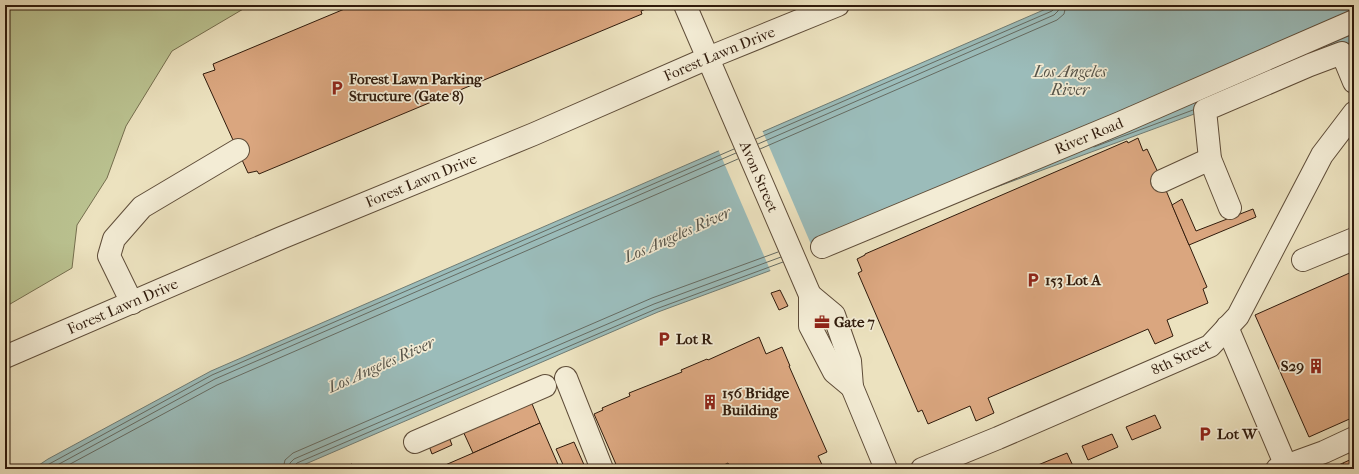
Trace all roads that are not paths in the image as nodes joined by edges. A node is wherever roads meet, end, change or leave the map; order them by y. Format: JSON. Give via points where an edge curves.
{"nodes":[{"id":1,"x":685,"y":5,"type":"edge"},
{"id":2,"x":838,"y":5,"type":"edge"},
{"id":3,"x":1354,"y":21,"type":"edge"},
{"id":4,"x":1348,"y":51,"type":"edge"},
{"id":5,"x":708,"y":58,"type":"junction"},
{"id":6,"x":1354,"y":82,"type":"edge"},
{"id":7,"x":1351,"y":126,"type":"edge"},
{"id":8,"x":238,"y":150,"type":"dead end"},
{"id":9,"x":1210,"y":158,"type":"junction"},
{"id":10,"x":1162,"y":181,"type":"dead end"},
{"id":11,"x":1230,"y":208,"type":"dead end"},
{"id":12,"x":1354,"y":239,"type":"edge"},
{"id":13,"x":822,"y":247,"type":"dead end"},
{"id":14,"x":1304,"y":260,"type":"dead end"},
{"id":15,"x":132,"y":303,"type":"junction"},
{"id":16,"x":1227,"y":327,"type":"junction"},
{"id":17,"x":5,"y":357,"type":"edge"},
{"id":18,"x":566,"y":378,"type":"dead end"},
{"id":19,"x":546,"y":386,"type":"dead end"},
{"id":20,"x":1354,"y":438,"type":"edge"},
{"id":21,"x":415,"y":442,"type":"dead end"},
{"id":22,"x":1282,"y":467,"type":"edge"},
{"id":23,"x":602,"y":469,"type":"edge"},
{"id":24,"x":886,"y":469,"type":"edge"},
{"id":25,"x":922,"y":469,"type":"edge"}],
"edges":[{"from":1,"to":5,"type":"street","name":"Avon Street"},
{"from":2,"to":5,"type":"street","name":"Forest Lawn Drive"},
{"from":3,"to":13,"type":"street","name":"River Road","via":[[1112,126]]},
{"from":4,"to":6,"type":"street"},
{"from":4,"to":9,"type":"street","via":[[1205,110]]},
{"from":5,"to":15,"type":"street","name":"Forest Lawn Drive"},
{"from":5,"to":24,"type":"street","name":"Avon Street","via":[[810,295],[810,326],[834,372],[852,387]]},
{"from":7,"to":16,"type":"street","name":"8th Street","via":[[1322,155],[1238,316]]},
{"from":8,"to":15,"type":"street","via":[[142,207],[114,239],[109,256]]},
{"from":9,"to":10,"type":"street"},
{"from":9,"to":11,"type":"street"},
{"from":12,"to":14,"type":"street"},
{"from":15,"to":17,"type":"street","name":"Forest Lawn Drive"},
{"from":16,"to":22,"type":"street"},
{"from":16,"to":25,"type":"street","name":"8th Street","via":[[1210,346]]},
{"from":18,"to":23,"type":"street"},
{"from":19,"to":21,"type":"street"},
{"from":20,"to":22,"type":"street"}]}
